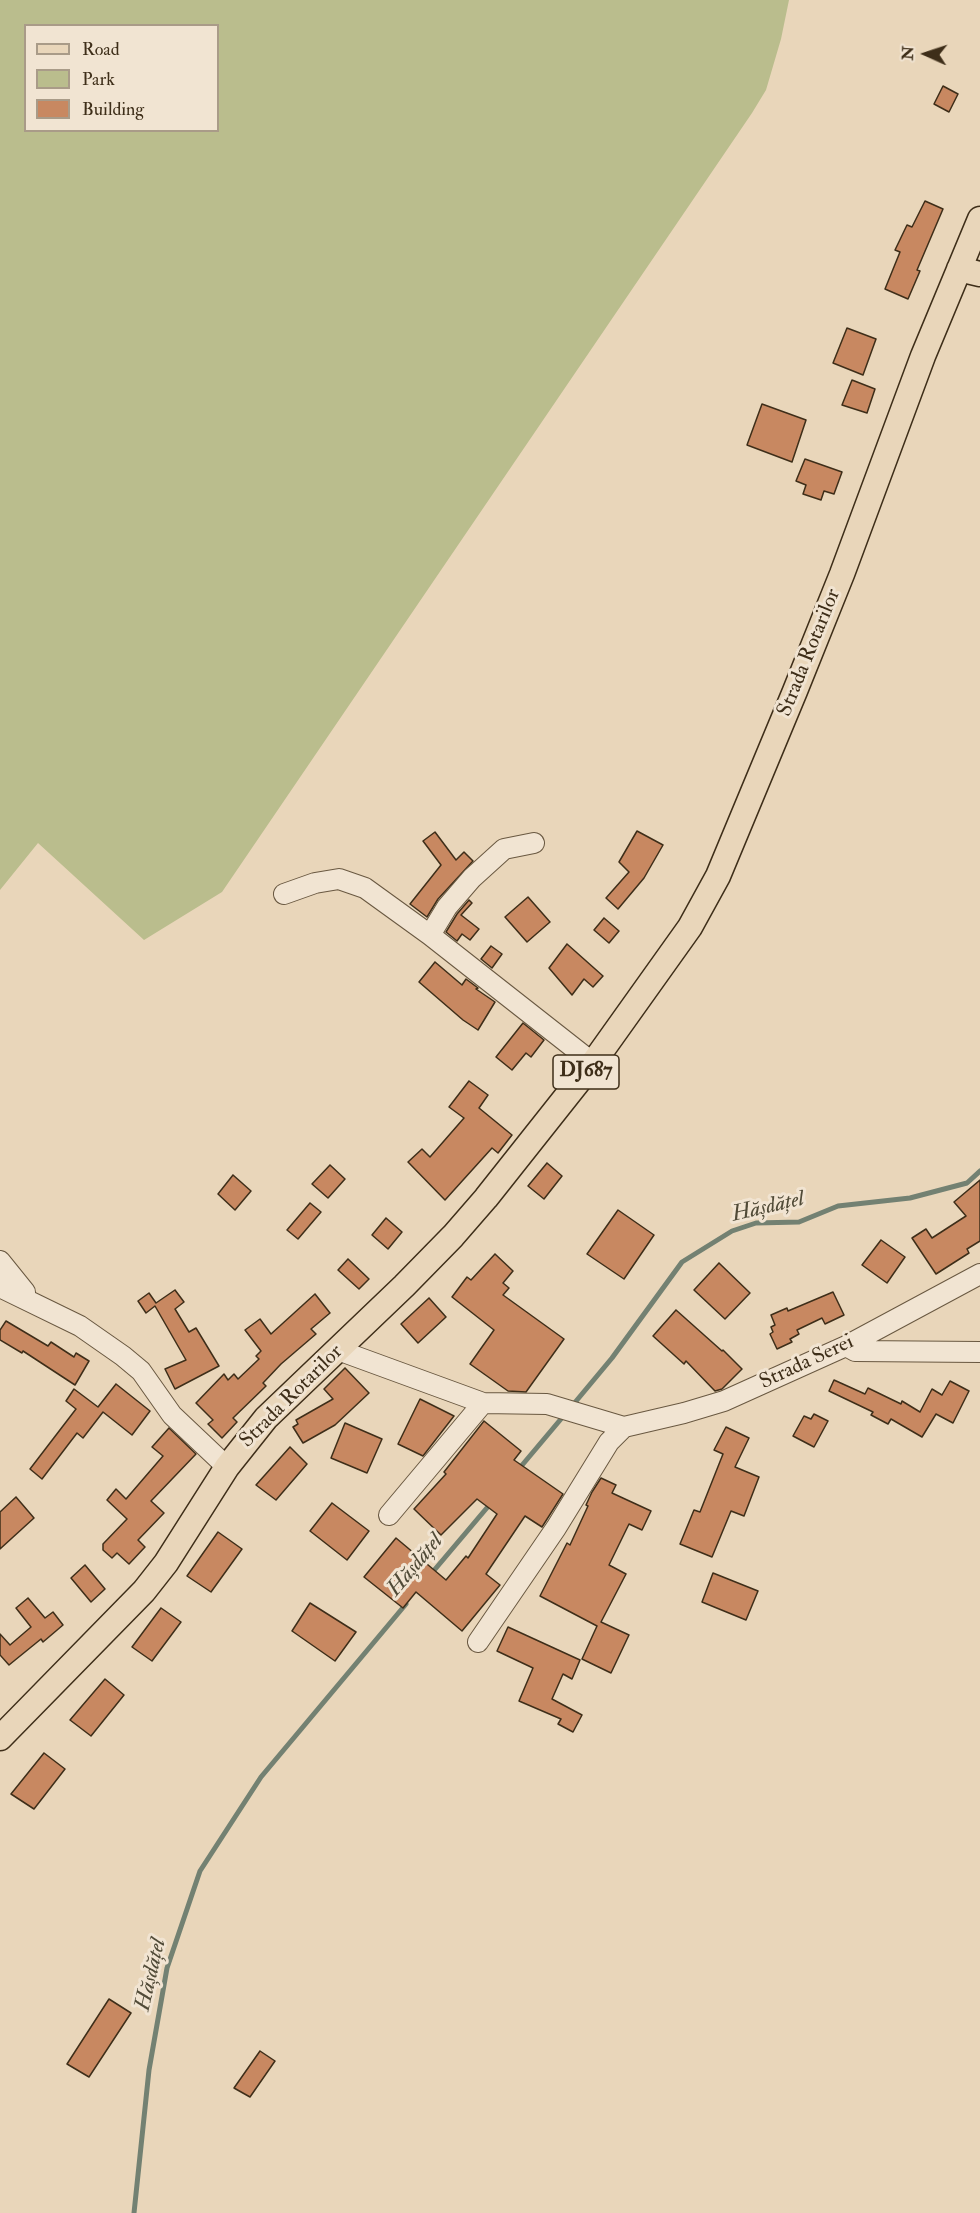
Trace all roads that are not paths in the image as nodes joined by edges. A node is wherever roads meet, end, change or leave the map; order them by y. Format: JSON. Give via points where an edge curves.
{"nodes":[{"id":1,"x":980,"y":219,"type":"edge"},
{"id":2,"x":969,"y":272,"type":"edge"},
{"id":3,"x":534,"y":843,"type":"dead end"},
{"id":4,"x":284,"y":894,"type":"dead end"},
{"id":5,"x":430,"y":935,"type":"junction"},
{"id":6,"x":593,"y":1063,"type":"junction"},
{"id":7,"x":0,"y":1261,"type":"edge"},
{"id":8,"x":980,"y":1274,"type":"edge"},
{"id":9,"x":0,"y":1287,"type":"edge"},
{"id":10,"x":25,"y":1299,"type":"junction"},
{"id":11,"x":889,"y":1321,"type":"junction"},
{"id":12,"x":846,"y":1346,"type":"junction"},
{"id":13,"x":338,"y":1350,"type":"junction"},
{"id":14,"x":890,"y":1352,"type":"junction"},
{"id":15,"x":980,"y":1352,"type":"edge"},
{"id":16,"x":483,"y":1403,"type":"junction"},
{"id":17,"x":624,"y":1427,"type":"junction"},
{"id":18,"x":226,"y":1467,"type":"junction"},
{"id":19,"x":389,"y":1515,"type":"dead end"},
{"id":20,"x":478,"y":1642,"type":"dead end"},
{"id":21,"x":0,"y":1738,"type":"edge"}],
"edges":[{"from":1,"to":2,"type":"main road","name":"Strada Rotarilor","number":"DJ687"},
{"from":2,"to":6,"type":"main road","name":"Strada Rotarilor","number":"DJ687","via":[[926,347],[846,564],[718,876],[690,927]]},
{"from":3,"to":5,"type":"street","via":[[504,849],[447,907]]},
{"from":4,"to":5,"type":"street","via":[[339,879],[365,888]]},
{"from":5,"to":6,"type":"street"},
{"from":6,"to":13,"type":"main road","name":"Strada Rotarilor","number":"DJ687","via":[[453,1236]]},
{"from":7,"to":10,"type":"street","via":[[25,1292]]},
{"from":8,"to":11,"type":"street","name":"Strada Serei"},
{"from":9,"to":10,"type":"street"},
{"from":10,"to":18,"type":"street","via":[[80,1326],[141,1371],[172,1415]]},
{"from":11,"to":12,"type":"street","name":"Strada Serei"},
{"from":11,"to":14,"type":"street"},
{"from":12,"to":14,"type":"street","via":[[855,1351]]},
{"from":12,"to":17,"type":"street","name":"Strada Serei","via":[[724,1401]]},
{"from":13,"to":16,"type":"street"},
{"from":13,"to":18,"type":"main road","name":"Strada Rotarilor","number":"DJ687","via":[[266,1418]]},
{"from":14,"to":15,"type":"street"},
{"from":16,"to":17,"type":"street","via":[[547,1404]]},
{"from":16,"to":19,"type":"street"},
{"from":17,"to":20,"type":"street","via":[[609,1442]]},
{"from":18,"to":21,"type":"main road","name":"Strada Rotarilor","number":"DJ687","via":[[144,1591]]}]}
